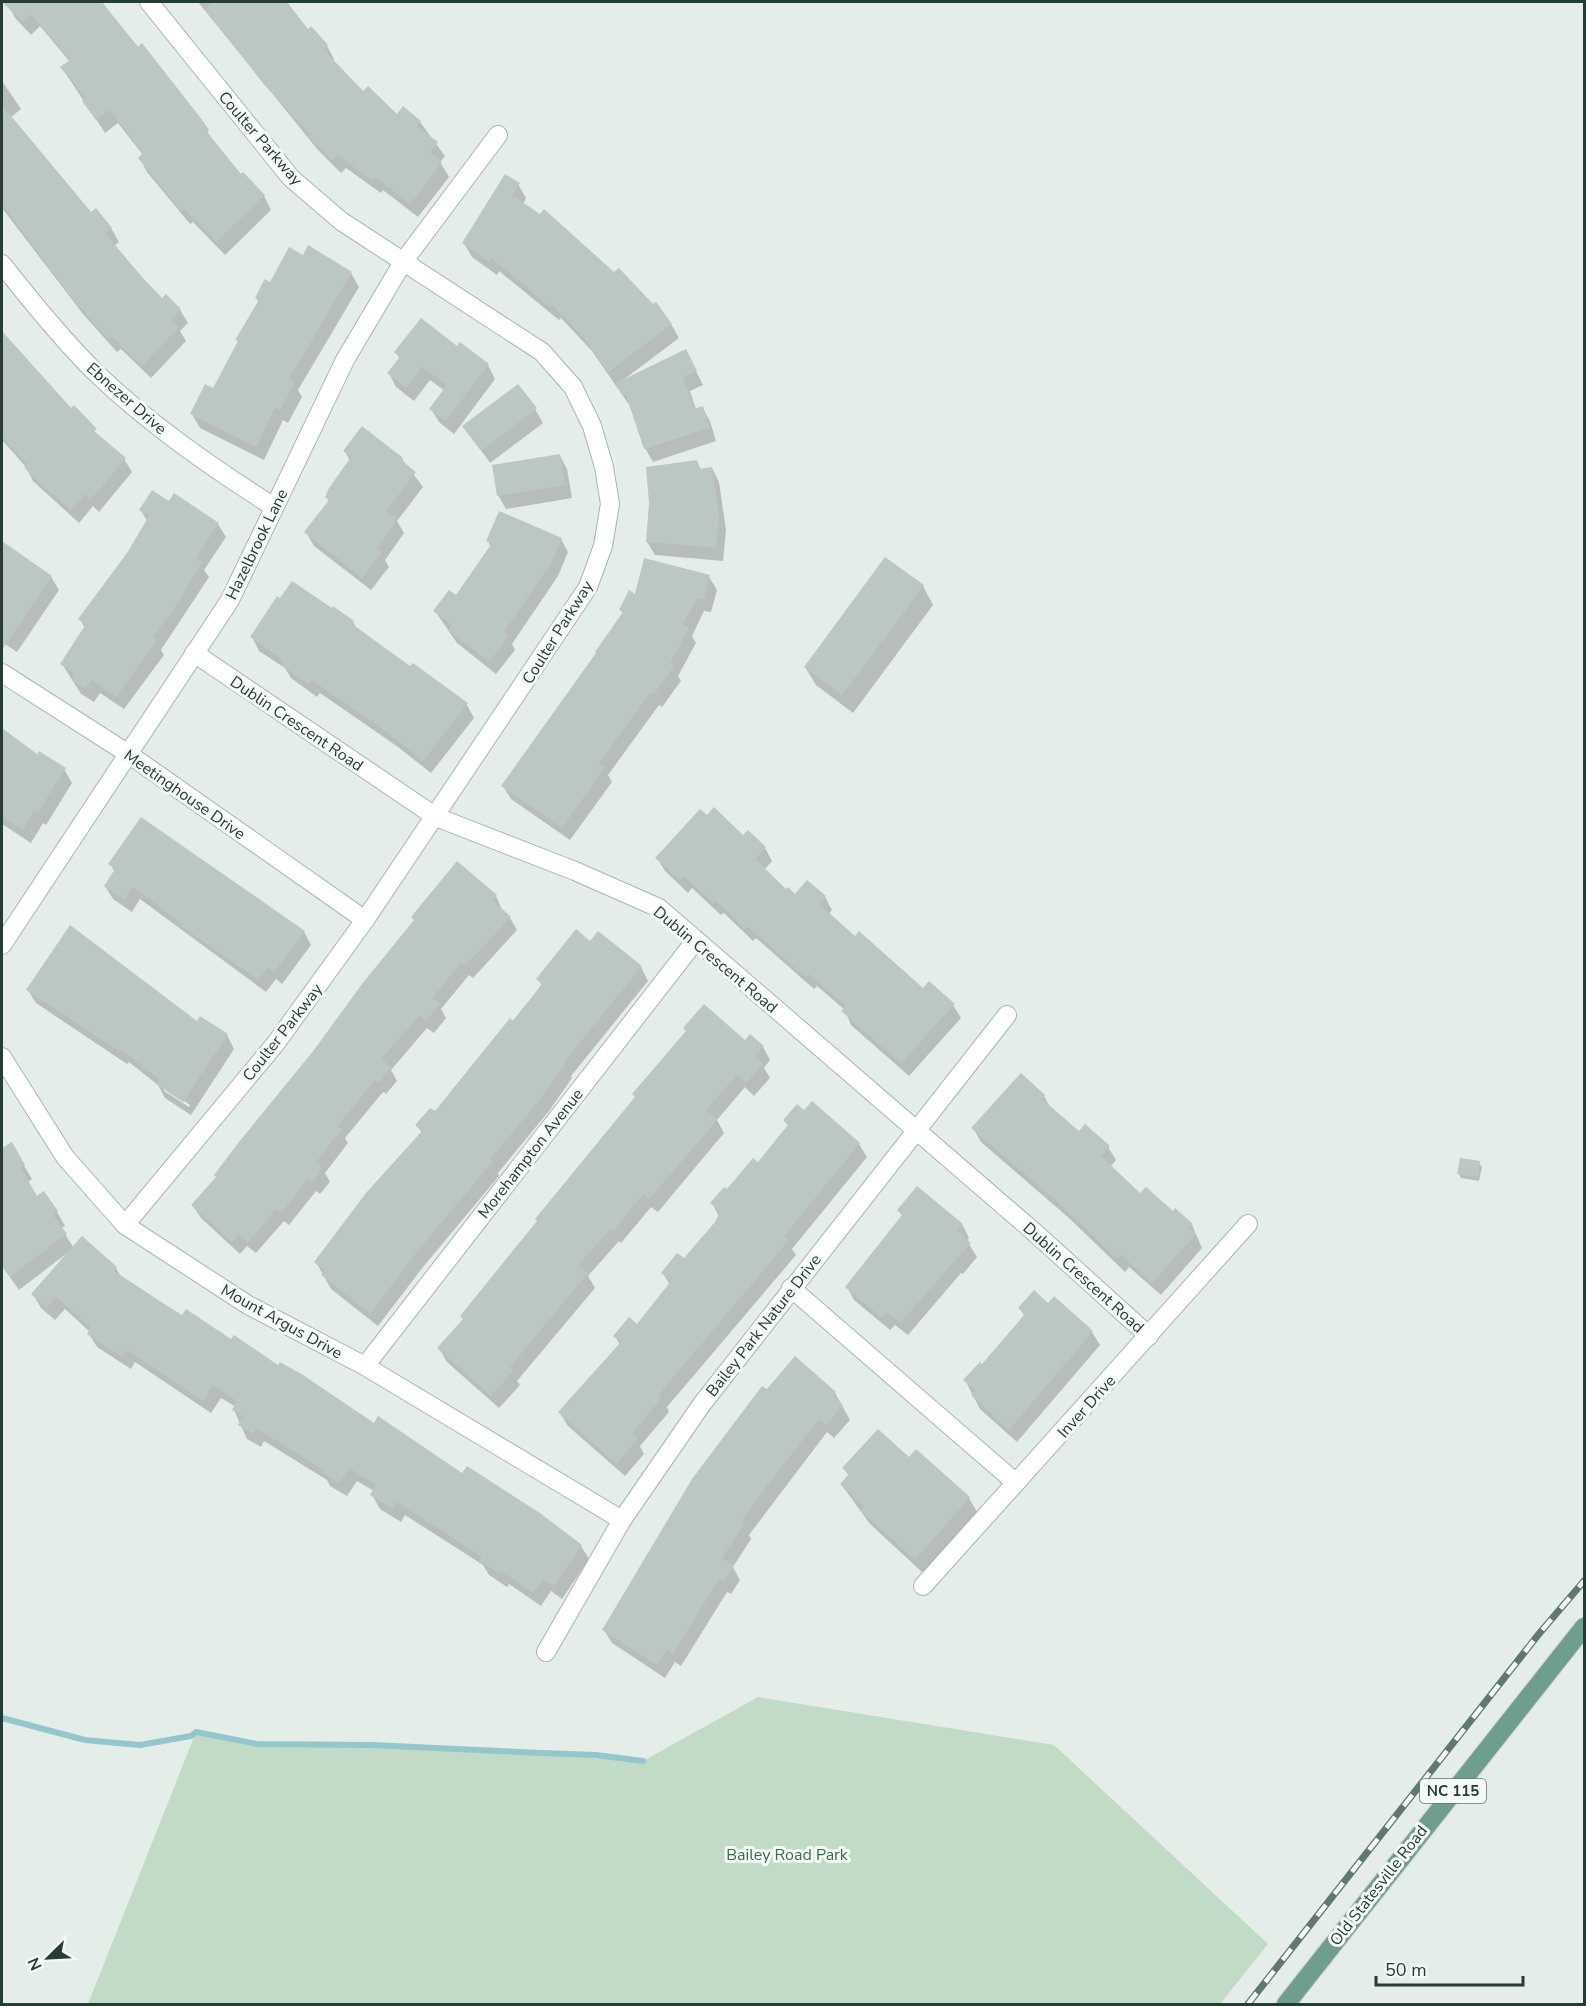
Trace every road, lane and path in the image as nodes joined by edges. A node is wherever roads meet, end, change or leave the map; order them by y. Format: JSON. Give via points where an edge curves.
{"nodes":[{"id":1,"x":149,"y":2,"type":"edge"},
{"id":2,"x":498,"y":135,"type":"dead end"},
{"id":3,"x":403,"y":262,"type":"junction"},
{"id":4,"x":2,"y":264,"type":"edge"},
{"id":5,"x":274,"y":507,"type":"junction"},
{"id":6,"x":194,"y":653,"type":"junction"},
{"id":7,"x":2,"y":673,"type":"edge"},
{"id":8,"x":127,"y":753,"type":"junction"},
{"id":9,"x":436,"y":817,"type":"junction"},
{"id":10,"x":365,"y":920,"type":"junction"},
{"id":11,"x":696,"y":940,"type":"junction"},
{"id":12,"x":2,"y":945,"type":"edge"},
{"id":13,"x":1007,"y":1015,"type":"dead end"},
{"id":14,"x":2,"y":1057,"type":"edge"},
{"id":15,"x":915,"y":1131,"type":"junction"},
{"id":16,"x":1248,"y":1224,"type":"dead end"},
{"id":17,"x":125,"y":1225,"type":"junction"},
{"id":18,"x":791,"y":1288,"type":"junction"},
{"id":19,"x":1149,"y":1336,"type":"junction"},
{"id":20,"x":365,"y":1366,"type":"junction"},
{"id":21,"x":1016,"y":1483,"type":"junction"},
{"id":22,"x":622,"y":1520,"type":"junction"},
{"id":23,"x":923,"y":1586,"type":"dead end"},
{"id":24,"x":1584,"y":1627,"type":"edge"},
{"id":25,"x":546,"y":1652,"type":"dead end"},
{"id":26,"x":1286,"y":2004,"type":"edge"}],
"edges":[{"from":1,"to":3,"type":"street","name":"Coulter Parkway","via":[[291,178],[341,221]]},
{"from":2,"to":3,"type":"street","name":"Hazelbrook Lane"},
{"from":3,"to":5,"type":"street","name":"Hazelbrook Lane","via":[[345,360]]},
{"from":3,"to":9,"type":"street","name":"Coulter Parkway","via":[[542,352],[573,387],[592,426],[610,504],[603,546],[588,587]]},
{"from":4,"to":5,"type":"street","name":"Ebnezer Drive","via":[[45,319],[95,372],[215,470]]},
{"from":5,"to":6,"type":"street","name":"Hazelbrook Lane","via":[[230,600]]},
{"from":6,"to":8,"type":"street","name":"Hazelbrook Lane"},
{"from":6,"to":9,"type":"street","name":"Dublin Crescent Road"},
{"from":7,"to":8,"type":"street","name":"Meetinghouse Drive"},
{"from":8,"to":10,"type":"street","name":"Meetinghouse Drive"},
{"from":8,"to":12,"type":"street","name":"Hazelbrook Lane"},
{"from":9,"to":10,"type":"street","name":"Coulter Parkway"},
{"from":9,"to":11,"type":"street","name":"Dublin Crescent Road","via":[[659,908]]},
{"from":10,"to":17,"type":"street","name":"Coulter Parkway","via":[[276,1043]]},
{"from":11,"to":15,"type":"street","name":"Dublin Crescent Road"},
{"from":11,"to":20,"type":"street","name":"Morehampton Avenue"},
{"from":13,"to":15,"type":"street","name":"Bailey Park Nature Drive"},
{"from":14,"to":17,"type":"street","name":"Mount Argus Drive","via":[[65,1157]]},
{"from":15,"to":18,"type":"street","name":"Bailey Park Nature Drive"},
{"from":15,"to":19,"type":"street","name":"Dublin Crescent Road"},
{"from":16,"to":19,"type":"street","name":"Inver Drive"},
{"from":17,"to":20,"type":"street","name":"Mount Argus Drive","via":[[248,1305]]},
{"from":18,"to":21,"type":"street"},
{"from":18,"to":22,"type":"street","name":"Bailey Park Nature Drive","via":[[702,1404]]},
{"from":19,"to":21,"type":"street","name":"Inver Drive"},
{"from":20,"to":22,"type":"street","name":"Mount Argus Drive"},
{"from":21,"to":23,"type":"street","name":"Inver Drive"},
{"from":22,"to":25,"type":"street","name":"Bailey Park Nature Drive"},
{"from":24,"to":26,"type":"main road","name":"Old Statesville Road","number":"NC 115"}]}
